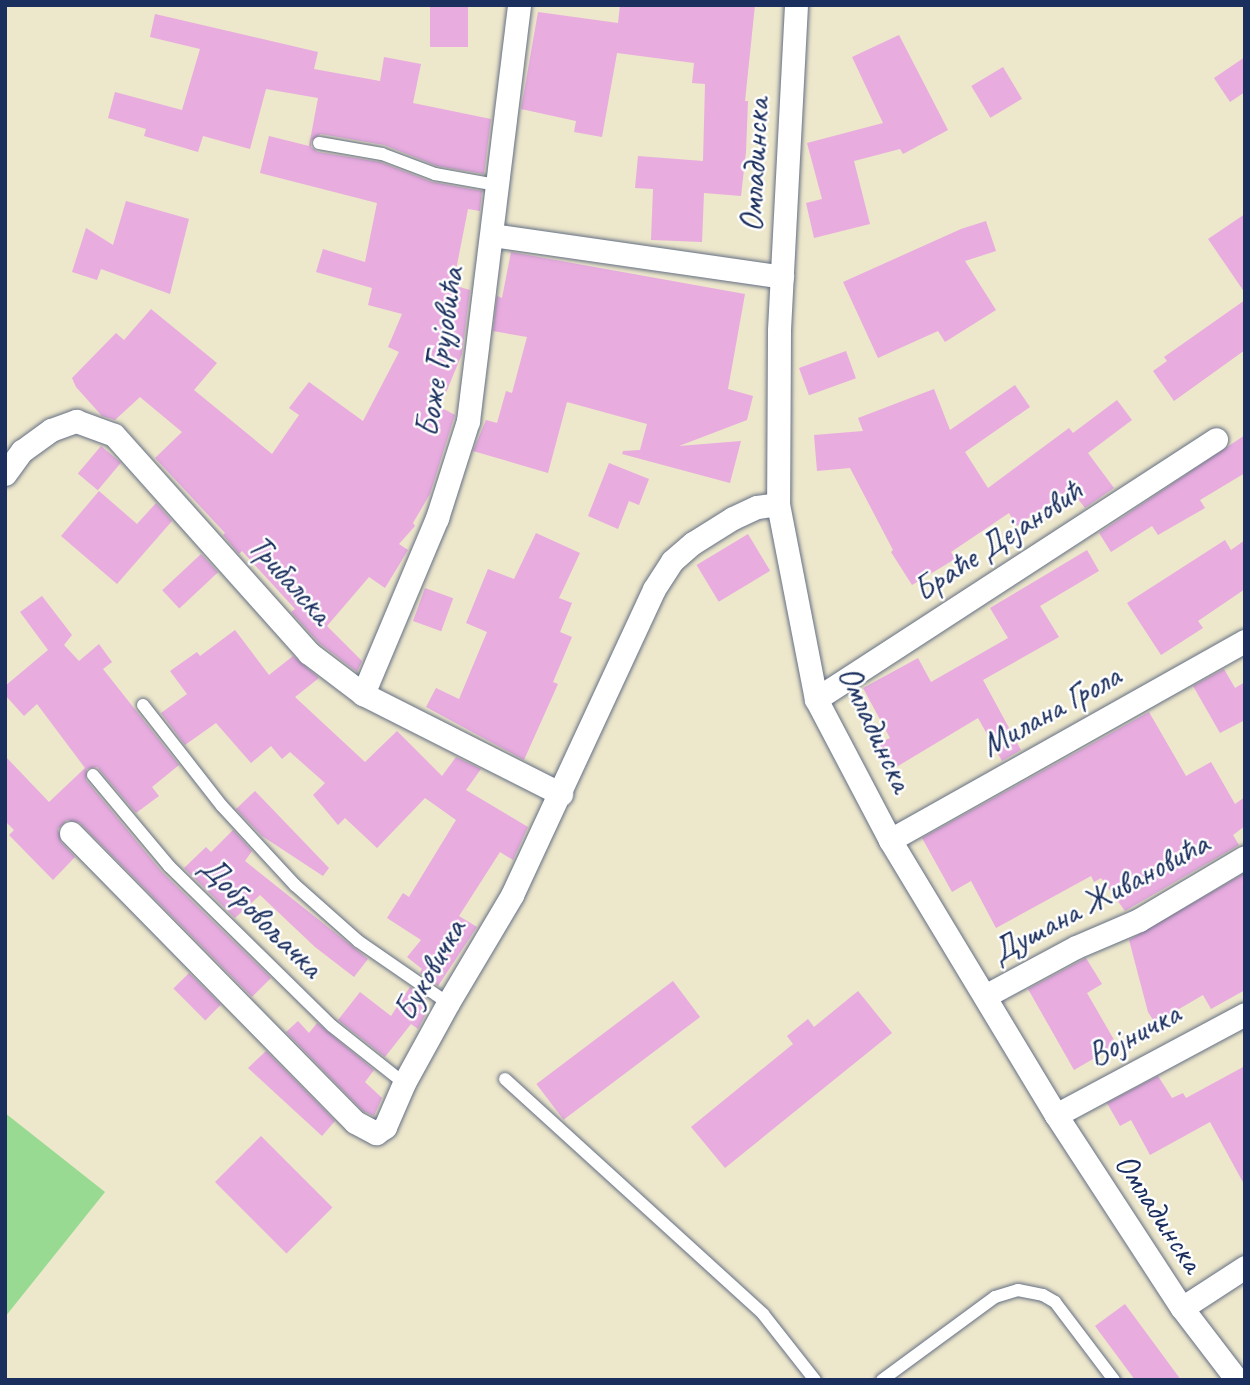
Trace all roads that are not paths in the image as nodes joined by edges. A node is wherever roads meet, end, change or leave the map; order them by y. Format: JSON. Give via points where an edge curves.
{"nodes":[{"id":1,"x":519,"y":5,"type":"edge"},
{"id":2,"x":796,"y":5,"type":"edge"},
{"id":3,"x":318,"y":143,"type":"dead end"},
{"id":4,"x":497,"y":186,"type":"junction"},
{"id":5,"x":492,"y":235,"type":"junction"},
{"id":6,"x":782,"y":276,"type":"junction"},
{"id":7,"x":1216,"y":439,"type":"dead end"},
{"id":8,"x":5,"y":474,"type":"edge"},
{"id":9,"x":778,"y":505,"type":"junction"},
{"id":10,"x":1245,"y":641,"type":"edge"},
{"id":11,"x":363,"y":694,"type":"junction"},
{"id":12,"x":817,"y":699,"type":"junction"},
{"id":13,"x":143,"y":705,"type":"dead end"},
{"id":14,"x":93,"y":775,"type":"dead end"},
{"id":15,"x":561,"y":794,"type":"junction"},
{"id":16,"x":71,"y":833,"type":"dead end"},
{"id":17,"x":890,"y":840,"type":"junction"},
{"id":18,"x":1245,"y":858,"type":"edge"},
{"id":19,"x":985,"y":996,"type":"junction"},
{"id":20,"x":448,"y":1003,"type":"junction"},
{"id":21,"x":1245,"y":1014,"type":"edge"},
{"id":22,"x":505,"y":1079,"type":"dead end"},
{"id":23,"x":404,"y":1083,"type":"junction"},
{"id":24,"x":1055,"y":1115,"type":"junction"},
{"id":25,"x":1245,"y":1266,"type":"edge"},
{"id":26,"x":1182,"y":1308,"type":"junction"},
{"id":27,"x":815,"y":1380,"type":"edge"},
{"id":28,"x":882,"y":1380,"type":"edge"},
{"id":29,"x":1114,"y":1380,"type":"edge"},
{"id":30,"x":1237,"y":1380,"type":"edge"}],
"edges":[{"from":1,"to":4,"type":"street","name":"Боже Грујовића"},
{"from":2,"to":6,"type":"street","name":"Омладинска"},
{"from":3,"to":4,"type":"lane","via":[[382,154],[435,174]]},
{"from":4,"to":5,"type":"street","name":"Боже Грујовића"},
{"from":5,"to":6,"type":"street"},
{"from":5,"to":11,"type":"street","name":"Боже Грујовића","via":[[468,421],[437,518]]},
{"from":6,"to":9,"type":"street","name":"Омладинска"},
{"from":7,"to":12,"type":"street","name":"Браће Дејановић"},
{"from":8,"to":11,"type":"street","name":"Трибалска","via":[[22,451],[51,430],[76,421],[114,435],[309,653]]},
{"from":9,"to":12,"type":"street","name":"Омладинска"},
{"from":9,"to":15,"type":"street","name":"Буковичка","via":[[757,507],[733,518],[672,561],[654,589]]},
{"from":10,"to":17,"type":"street","name":"Милана Грола"},
{"from":11,"to":15,"type":"street","name":"Трибалска"},
{"from":12,"to":17,"type":"street","name":"Омладинска"},
{"from":13,"to":20,"type":"lane","via":[[222,806],[295,885],[368,948]]},
{"from":14,"to":23,"type":"lane","name":"Добровољачка","via":[[169,866],[332,1026]]},
{"from":15,"to":20,"type":"street","name":"Буковичка","via":[[512,895]]},
{"from":16,"to":23,"type":"street","name":"Буковичка","via":[[355,1122],[376,1133],[382,1131]]},
{"from":17,"to":19,"type":"street","name":"Омладинска"},
{"from":18,"to":19,"type":"street","name":"Душана Живановића","via":[[1139,920],[1088,941]]},
{"from":19,"to":24,"type":"street","name":"Омладинска"},
{"from":20,"to":23,"type":"street","name":"Буковичка"},
{"from":21,"to":24,"type":"street","name":"Војничка"},
{"from":22,"to":27,"type":"lane","via":[[763,1314]]},
{"from":24,"to":26,"type":"street","name":"Омладинска"},
{"from":25,"to":26,"type":"street"},
{"from":26,"to":30,"type":"street","name":"Омладинска"},
{"from":28,"to":29,"type":"lane","via":[[995,1297],[1018,1290],[1055,1302]]}]}
